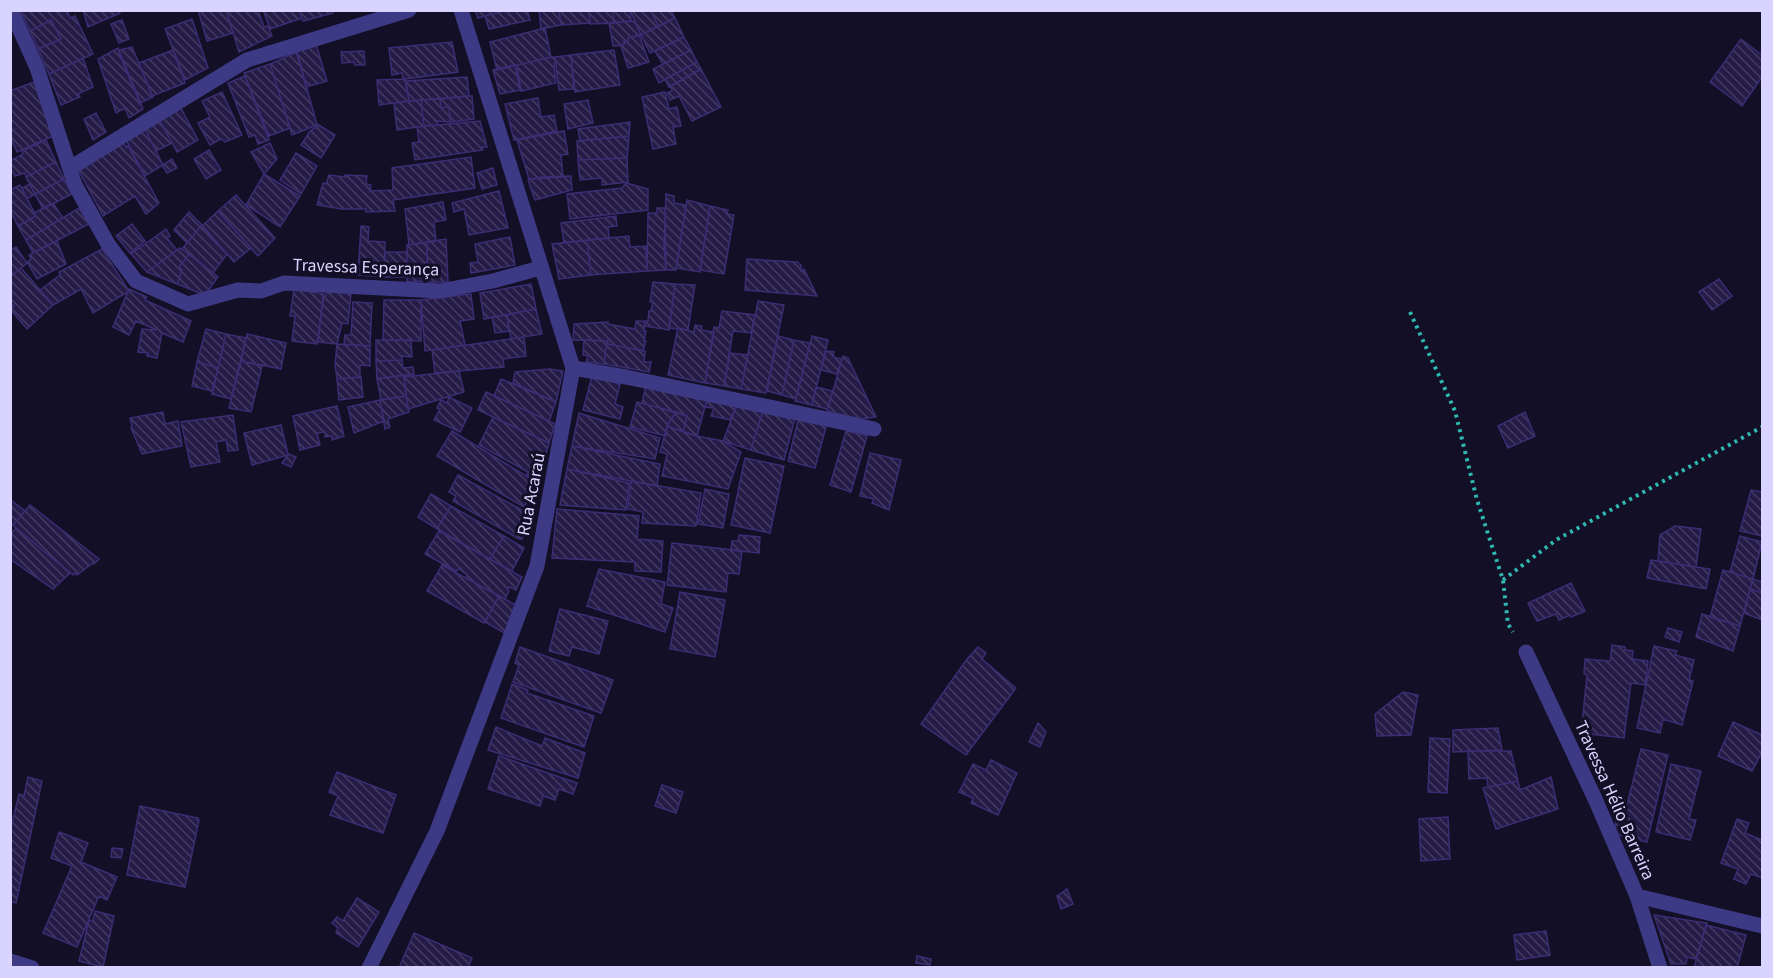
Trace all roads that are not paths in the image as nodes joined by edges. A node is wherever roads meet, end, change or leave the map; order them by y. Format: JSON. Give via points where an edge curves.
{"nodes":[{"id":1,"x":11,"y":10,"type":"edge"},
{"id":2,"x":409,"y":10,"type":"edge"},
{"id":3,"x":461,"y":10,"type":"edge"},
{"id":4,"x":70,"y":168,"type":"junction"},
{"id":5,"x":540,"y":268,"type":"junction"},
{"id":6,"x":573,"y":368,"type":"junction"},
{"id":7,"x":874,"y":429,"type":"dead end"},
{"id":8,"x":1526,"y":652,"type":"road end"},
{"id":9,"x":1637,"y":896,"type":"junction"},
{"id":10,"x":1762,"y":926,"type":"edge"},
{"id":11,"x":10,"y":960,"type":"edge"},
{"id":12,"x":32,"y":968,"type":"edge"},
{"id":13,"x":369,"y":968,"type":"edge"},
{"id":14,"x":1660,"y":968,"type":"edge"}],
"edges":[{"from":1,"to":4,"type":"street","name":"Travessa Esperança","via":[[36,68]]},
{"from":2,"to":4,"type":"street","via":[[247,60]]},
{"from":3,"to":5,"type":"street","name":"Rua Acaraú"},
{"from":4,"to":5,"type":"street","name":"Travessa Esperança","via":[[75,185],[108,244],[136,281],[188,304],[284,283],[440,291]]},
{"from":5,"to":6,"type":"street","name":"Rua Acaraú"},
{"from":6,"to":7,"type":"street"},
{"from":6,"to":13,"type":"street","name":"Rua Acaraú","via":[[537,566],[438,831]]},
{"from":8,"to":9,"type":"street","name":"Travessa Hélio Barreira"},
{"from":9,"to":10,"type":"street"},
{"from":9,"to":14,"type":"street","name":"Travessa Hélio Barreira"},
{"from":11,"to":12,"type":"street"}]}
